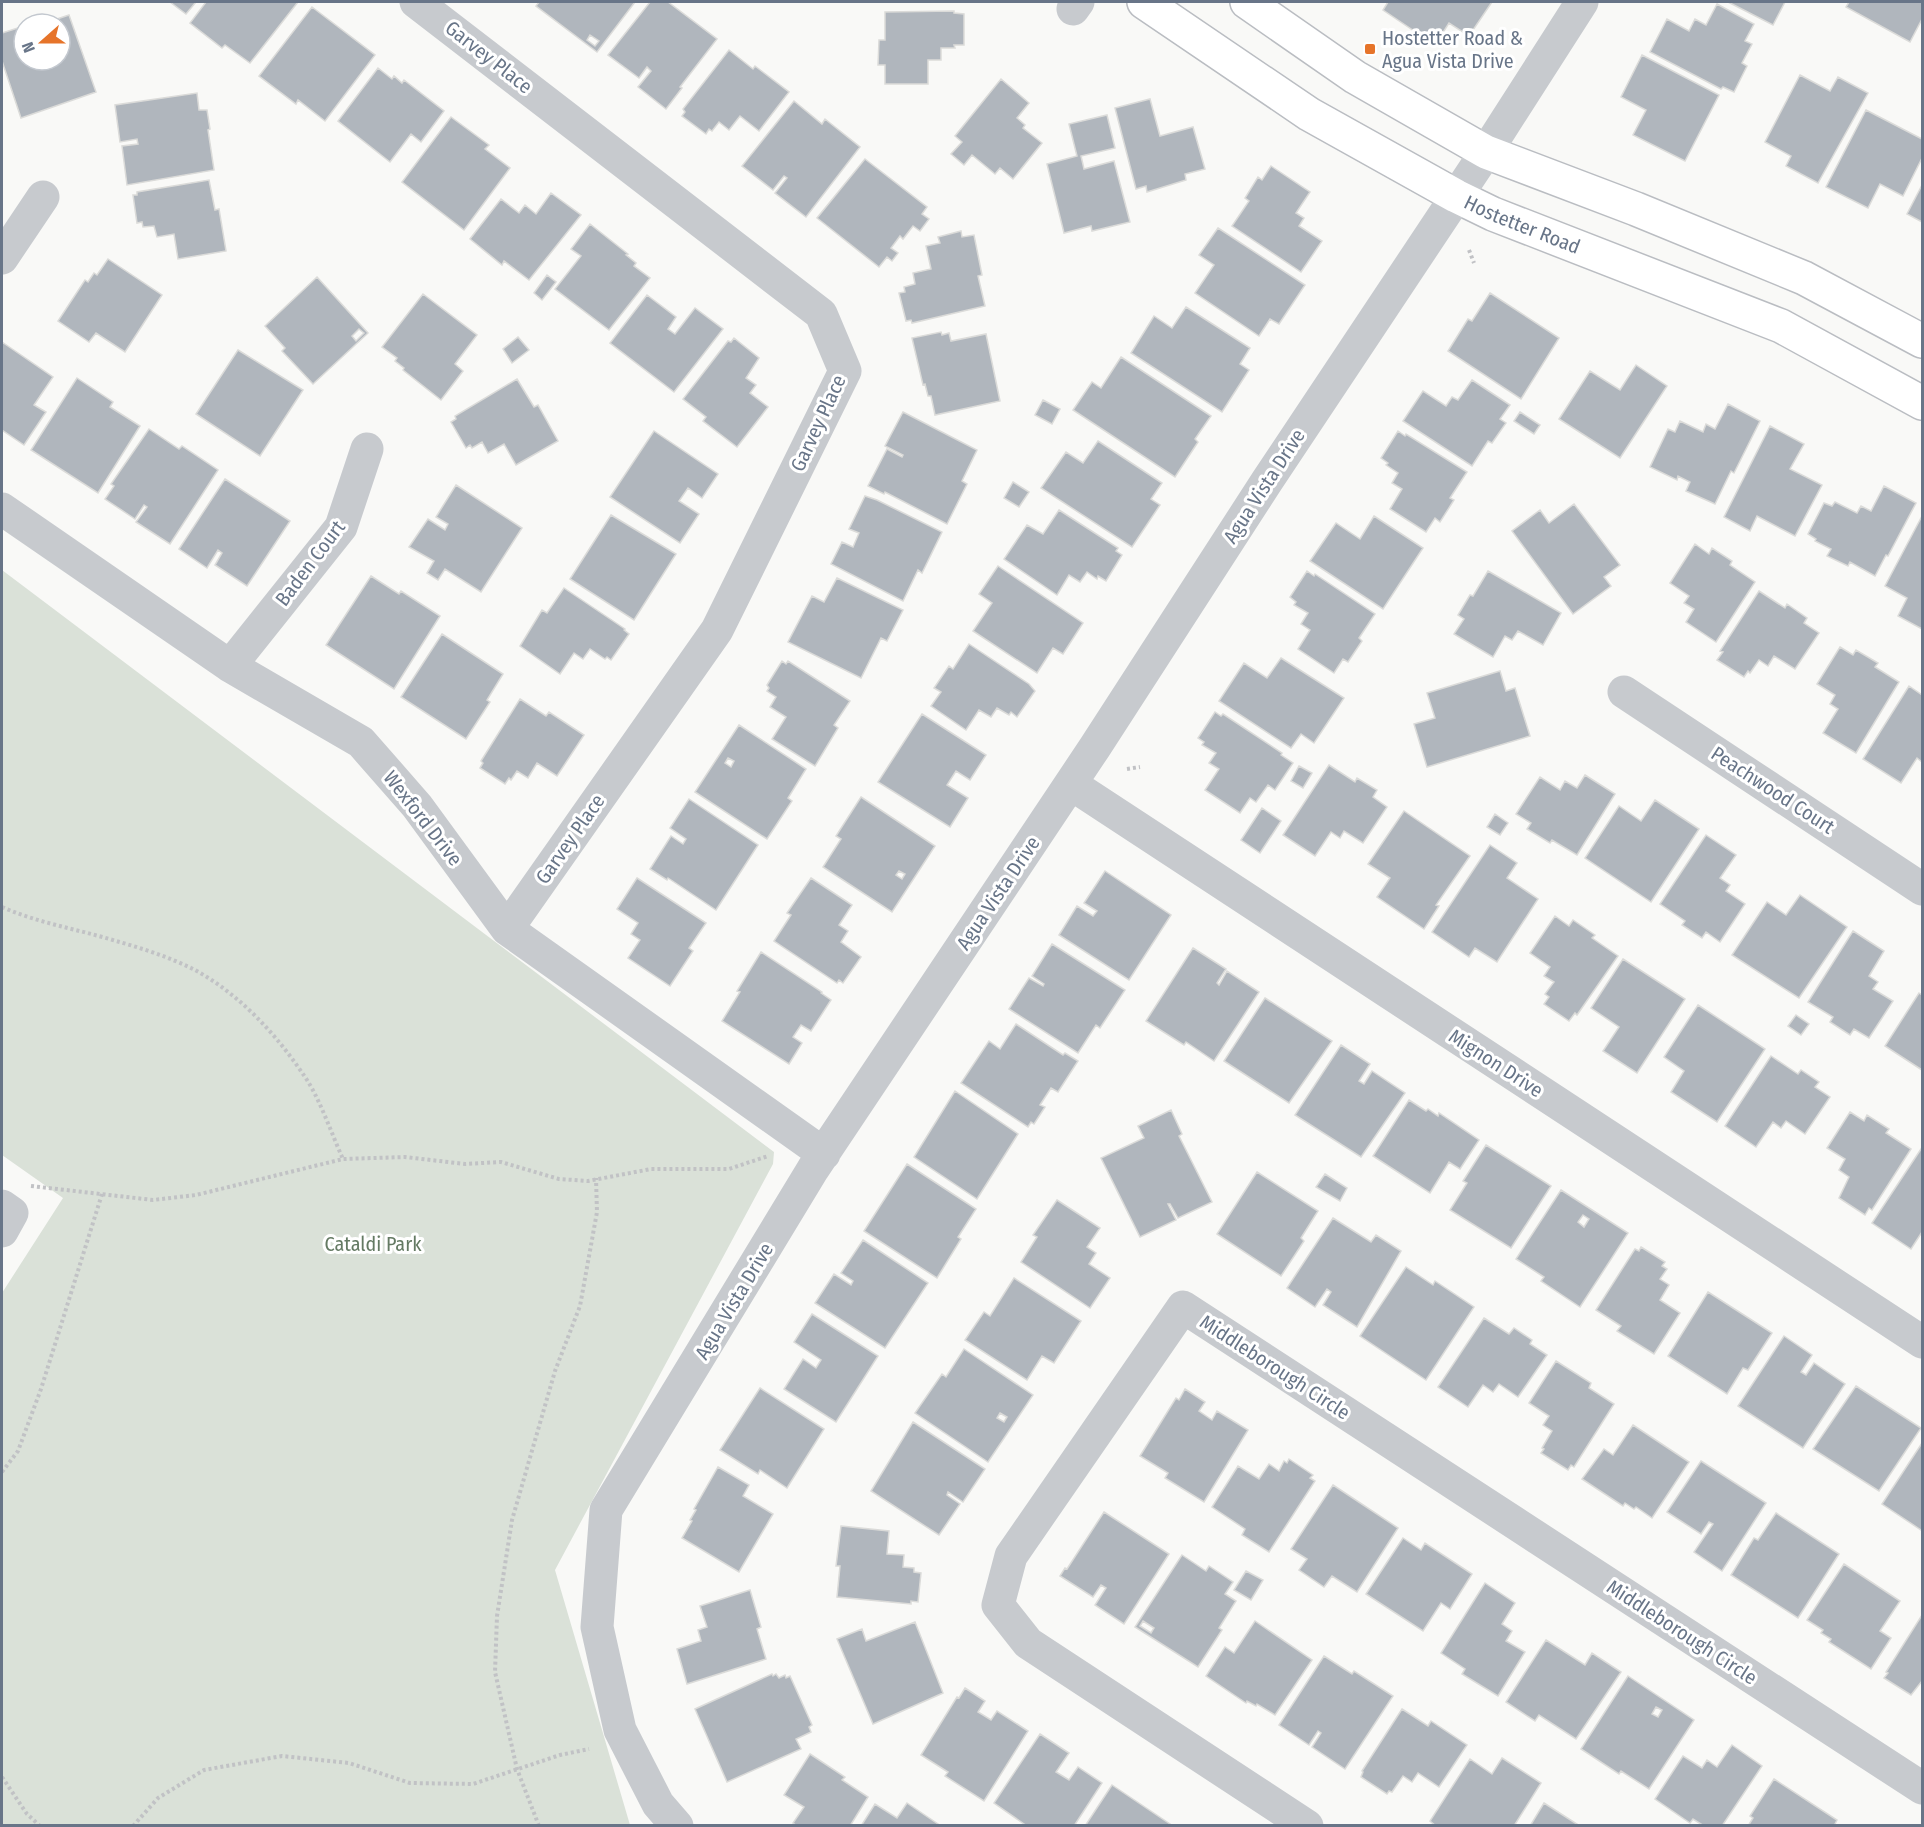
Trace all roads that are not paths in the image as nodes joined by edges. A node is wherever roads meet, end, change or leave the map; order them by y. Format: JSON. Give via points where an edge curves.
{"nodes":[{"id":1,"x":416,"y":2,"type":"edge"},
{"id":2,"x":1144,"y":2,"type":"edge"},
{"id":3,"x":1246,"y":2,"type":"edge"},
{"id":4,"x":1582,"y":2,"type":"edge"},
{"id":5,"x":1486,"y":152,"type":"junction"},
{"id":6,"x":1456,"y":196,"type":"junction"},
{"id":7,"x":43,"y":197,"type":"dead end"},
{"id":8,"x":2,"y":258,"type":"edge"},
{"id":9,"x":1923,"y":341,"type":"edge"},
{"id":10,"x":1923,"y":403,"type":"edge"},
{"id":11,"x":368,"y":449,"type":"dead end"},
{"id":12,"x":2,"y":509,"type":"edge"},
{"id":13,"x":230,"y":666,"type":"junction"},
{"id":14,"x":1624,"y":692,"type":"dead end"},
{"id":15,"x":1071,"y":784,"type":"junction"},
{"id":16,"x":1923,"y":889,"type":"edge"},
{"id":17,"x":507,"y":929,"type":"junction"},
{"id":18,"x":824,"y":1154,"type":"junction"},
{"id":19,"x":1923,"y":1342,"type":"edge"},
{"id":20,"x":1923,"y":1788,"type":"edge"},
{"id":21,"x":677,"y":1826,"type":"edge"},
{"id":22,"x":1307,"y":1826,"type":"edge"}],
"edges":[{"from":1,"to":17,"type":"street","name":"Garvey Place","via":[[821,314],[845,371],[717,630]]},
{"from":2,"to":6,"type":"main road","name":"Hostetter Road","via":[[1309,114]]},
{"from":3,"to":5,"type":"main road","via":[[1355,77]]},
{"from":4,"to":5,"type":"street","name":"Agua Vista Drive"},
{"from":5,"to":6,"type":"street","name":"Agua Vista Drive"},
{"from":5,"to":9,"type":"main road","via":[[1804,278]]},
{"from":6,"to":10,"type":"main road","name":"Hostetter Road","via":[[1781,326]]},
{"from":6,"to":15,"type":"street","name":"Agua Vista Drive"},
{"from":7,"to":8,"type":"street"},
{"from":11,"to":13,"type":"street","name":"Baden Court","via":[[341,527]]},
{"from":12,"to":13,"type":"street","name":"Wexford Drive"},
{"from":13,"to":17,"type":"street","name":"Wexford Drive","via":[[361,742],[417,806]]},
{"from":14,"to":16,"type":"street","name":"Peachwood Court"},
{"from":15,"to":18,"type":"street","name":"Agua Vista Drive"},
{"from":15,"to":19,"type":"street","name":"Mignon Drive"},
{"from":17,"to":18,"type":"street","name":"Wexford Drive"},
{"from":18,"to":21,"type":"street","name":"Agua Vista Drive","via":[[606,1510],[597,1627],[620,1730],[658,1804]]},
{"from":20,"to":22,"type":"street","name":"Middleborough Circle","via":[[1183,1307],[1011,1557],[998,1605],[1028,1643]]}]}
